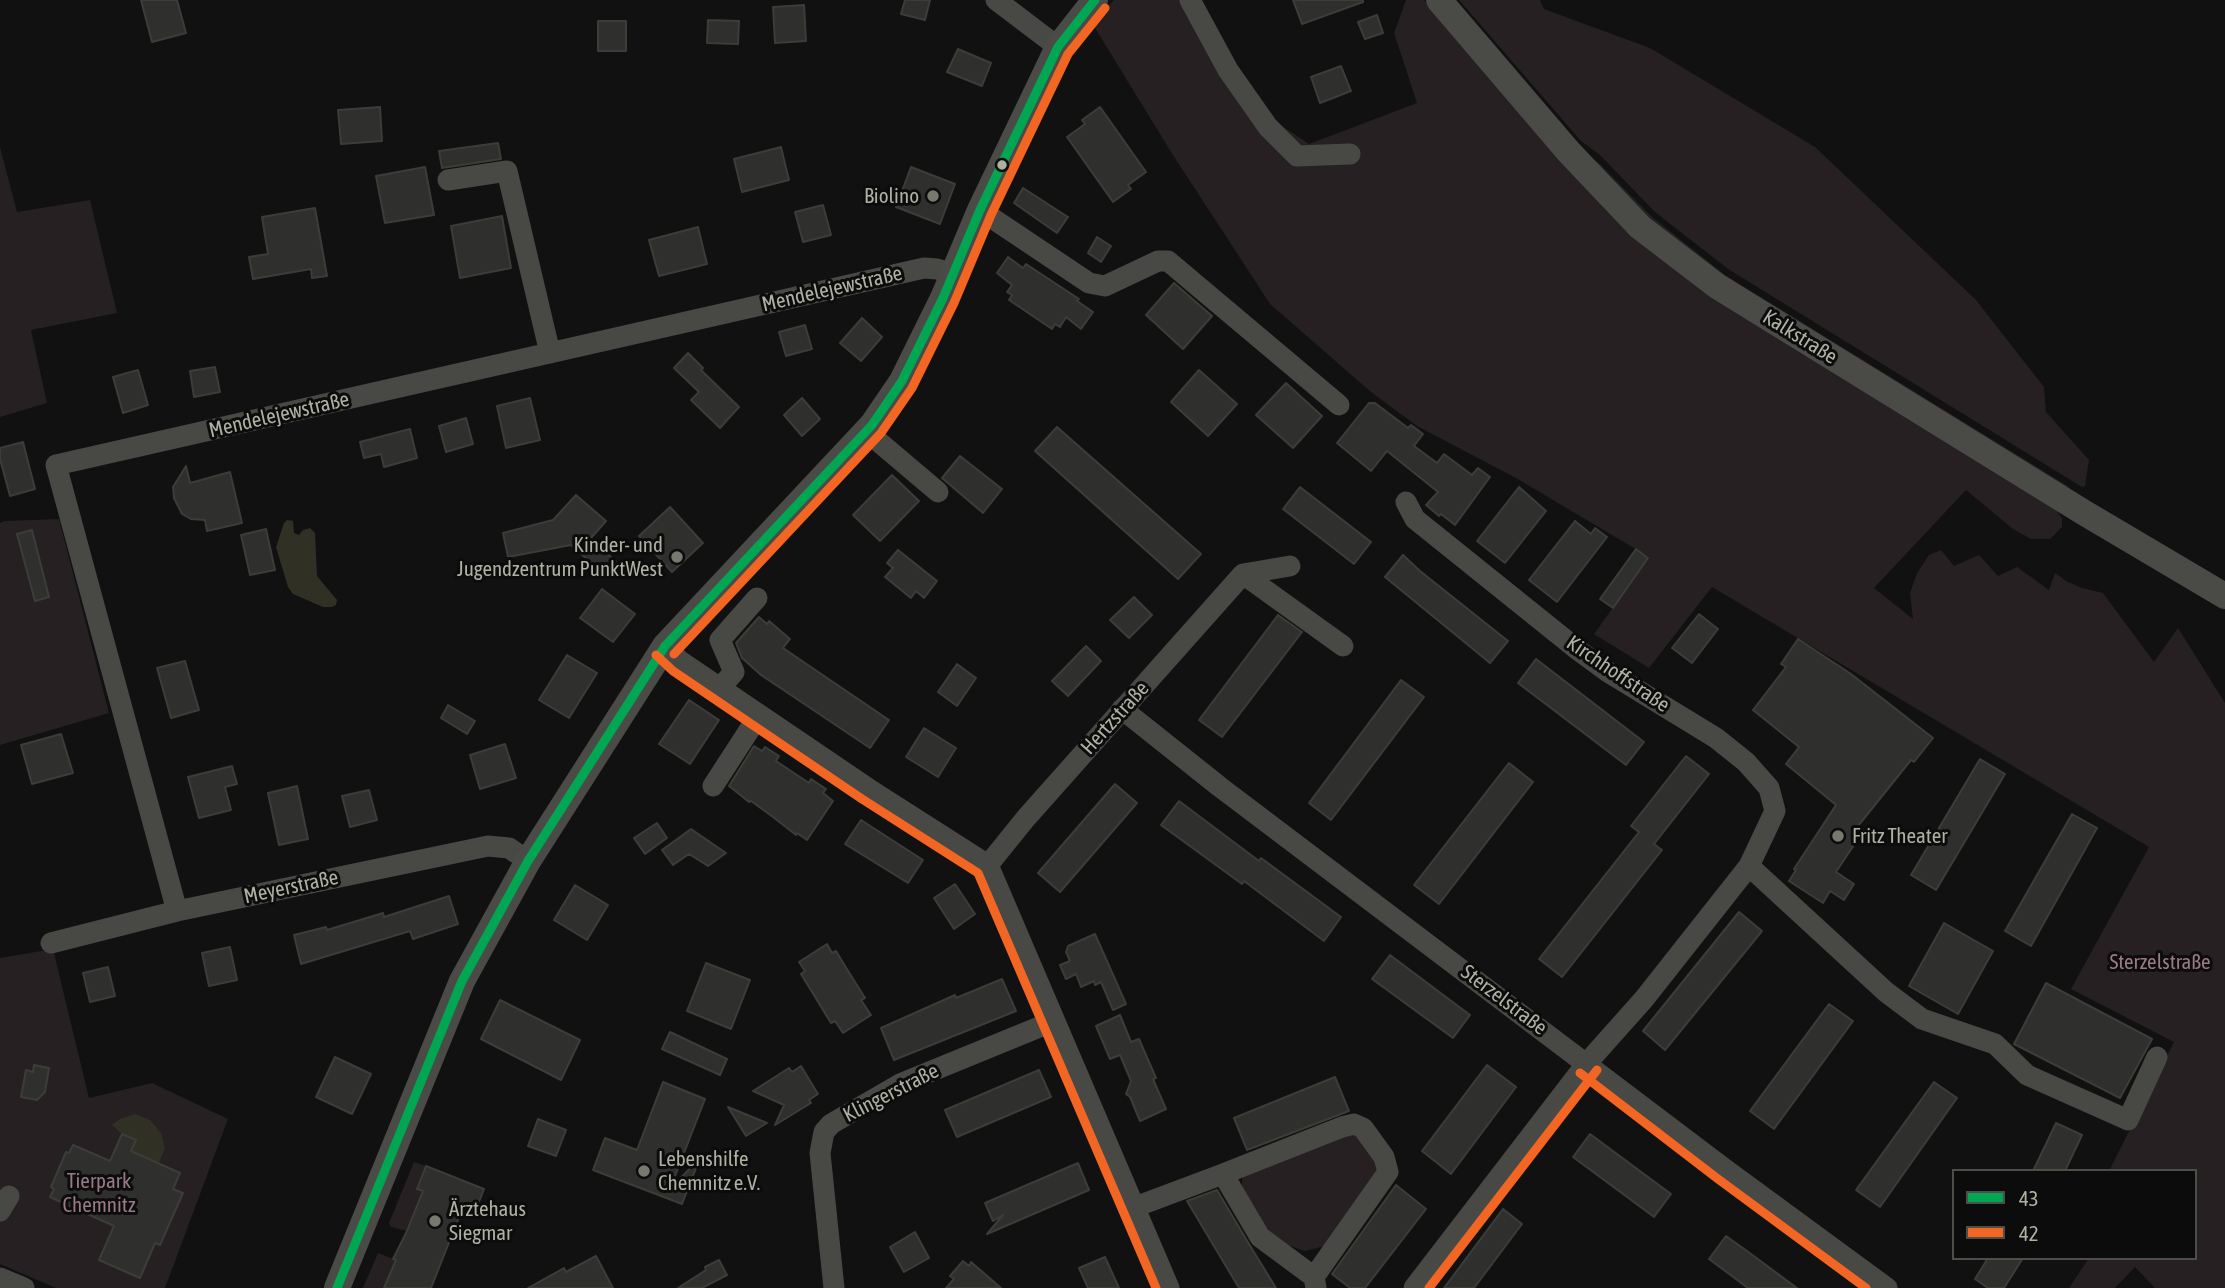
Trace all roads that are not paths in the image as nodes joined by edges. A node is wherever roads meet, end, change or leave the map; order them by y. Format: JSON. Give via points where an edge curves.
{"nodes":[{"id":1,"x":996,"y":0,"type":"edge"},
{"id":2,"x":1095,"y":0,"type":"edge"},
{"id":3,"x":1190,"y":0,"type":"edge"},
{"id":4,"x":1438,"y":0,"type":"edge"},
{"id":5,"x":1058,"y":47,"type":"junction"},
{"id":6,"x":1350,"y":154,"type":"dead end"},
{"id":7,"x":448,"y":180,"type":"dead end"},
{"id":8,"x":980,"y":210,"type":"junction"},
{"id":9,"x":953,"y":274,"type":"junction"},
{"id":10,"x":550,"y":353,"type":"junction"},
{"id":11,"x":1339,"y":405,"type":"dead end"},
{"id":12,"x":866,"y":431,"type":"junction"},
{"id":13,"x":938,"y":492,"type":"dead end"},
{"id":14,"x":1406,"y":502,"type":"dead end"},
{"id":15,"x":1290,"y":566,"type":"dead end"},
{"id":16,"x":1244,"y":574,"type":"junction"},
{"id":17,"x":2225,"y":596,"type":"edge"},
{"id":18,"x":757,"y":598,"type":"dead end"},
{"id":19,"x":665,"y":646,"type":"junction"},
{"id":20,"x":1343,"y":646,"type":"dead end"},
{"id":21,"x":720,"y":688,"type":"junction"},
{"id":22,"x":1122,"y":709,"type":"junction"},
{"id":23,"x":759,"y":715,"type":"junction"},
{"id":24,"x":713,"y":786,"type":"dead end"},
{"id":25,"x":528,"y":861,"type":"junction"},
{"id":26,"x":988,"y":865,"type":"junction"},
{"id":27,"x":1749,"y":866,"type":"junction"},
{"id":28,"x":177,"y":911,"type":"junction"},
{"id":29,"x":51,"y":943,"type":"dead end"},
{"id":30,"x":1054,"y":1021,"type":"junction"},
{"id":31,"x":2157,"y":1057,"type":"dead end"},
{"id":32,"x":1587,"y":1063,"type":"junction"},
{"id":33,"x":1223,"y":1174,"type":"junction"},
{"id":34,"x":1135,"y":1207,"type":"junction"},
{"id":35,"x":0,"y":1278,"type":"edge"},
{"id":36,"x":1315,"y":1282,"type":"edge"},
{"id":37,"x":1884,"y":1287,"type":"edge"},
{"id":38,"x":24,"y":1288,"type":"edge"},
{"id":39,"x":337,"y":1288,"type":"edge"},
{"id":40,"x":834,"y":1288,"type":"edge"},
{"id":41,"x":1169,"y":1288,"type":"edge"},
{"id":42,"x":1413,"y":1288,"type":"edge"}],
"edges":[{"from":1,"to":5,"type":"street"},
{"from":2,"to":5,"type":"main road"},
{"from":3,"to":6,"type":"street","via":[[1228,71],[1268,127],[1297,156]]},
{"from":4,"to":17,"type":"main road","name":"Kalkstraße","via":[[1640,227],[1717,286]]},
{"from":5,"to":8,"type":"main road"},
{"from":7,"to":10,"type":"street","via":[[506,171]]},
{"from":8,"to":9,"type":"main road"},
{"from":8,"to":11,"type":"street","via":[[1089,283],[1105,286],[1158,261],[1168,261]]},
{"from":9,"to":10,"type":"street","name":"Mendelejewstraße","via":[[924,268]]},
{"from":9,"to":12,"type":"main road","via":[[902,381]]},
{"from":10,"to":28,"type":"street","name":"Mendelejewstraße","via":[[56,465]]},
{"from":12,"to":13,"type":"street"},
{"from":12,"to":19,"type":"main road"},
{"from":14,"to":27,"type":"street","name":"Kirchhoffstraße","via":[[1415,519],[1578,650],[1746,762],[1769,788],[1775,811]]},
{"from":15,"to":16,"type":"street"},
{"from":16,"to":20,"type":"street"},
{"from":16,"to":22,"type":"street","name":"Hertzstraße"},
{"from":18,"to":21,"type":"street","via":[[720,640],[734,673]]},
{"from":19,"to":21,"type":"street"},
{"from":19,"to":25,"type":"main road"},
{"from":21,"to":23,"type":"street"},
{"from":22,"to":26,"type":"street","name":"Hertzstraße"},
{"from":22,"to":32,"type":"street","name":"Sterzelstraße"},
{"from":23,"to":24,"type":"street"},
{"from":23,"to":26,"type":"street"},
{"from":25,"to":28,"type":"street","name":"Meyerstraße","via":[[509,848],[488,846]]},
{"from":25,"to":39,"type":"main road","via":[[462,981]]},
{"from":26,"to":30,"type":"street"},
{"from":27,"to":31,"type":"street","via":[[1904,1006],[1922,1019],[1995,1044],[2027,1075],[2128,1120]]},
{"from":27,"to":32,"type":"street","name":"Kirchhoffstraße"},
{"from":28,"to":29,"type":"street","name":"Meyerstraße"},
{"from":30,"to":34,"type":"street"},
{"from":30,"to":40,"type":"street","name":"Klingerstraße","via":[[900,1084],[824,1132],[820,1153]]},
{"from":32,"to":37,"type":"street","name":"Sterzelstraße"},
{"from":32,"to":42,"type":"street","name":"Kirchhoffstraße"},
{"from":33,"to":34,"type":"street"},
{"from":33,"to":36,"type":"street","via":[[1260,1237]]},
{"from":33,"to":36,"type":"street","via":[[1342,1127],[1354,1124],[1363,1128],[1384,1157],[1388,1172]]},
{"from":34,"to":41,"type":"street"},
{"from":35,"to":38,"type":"street"}]}
